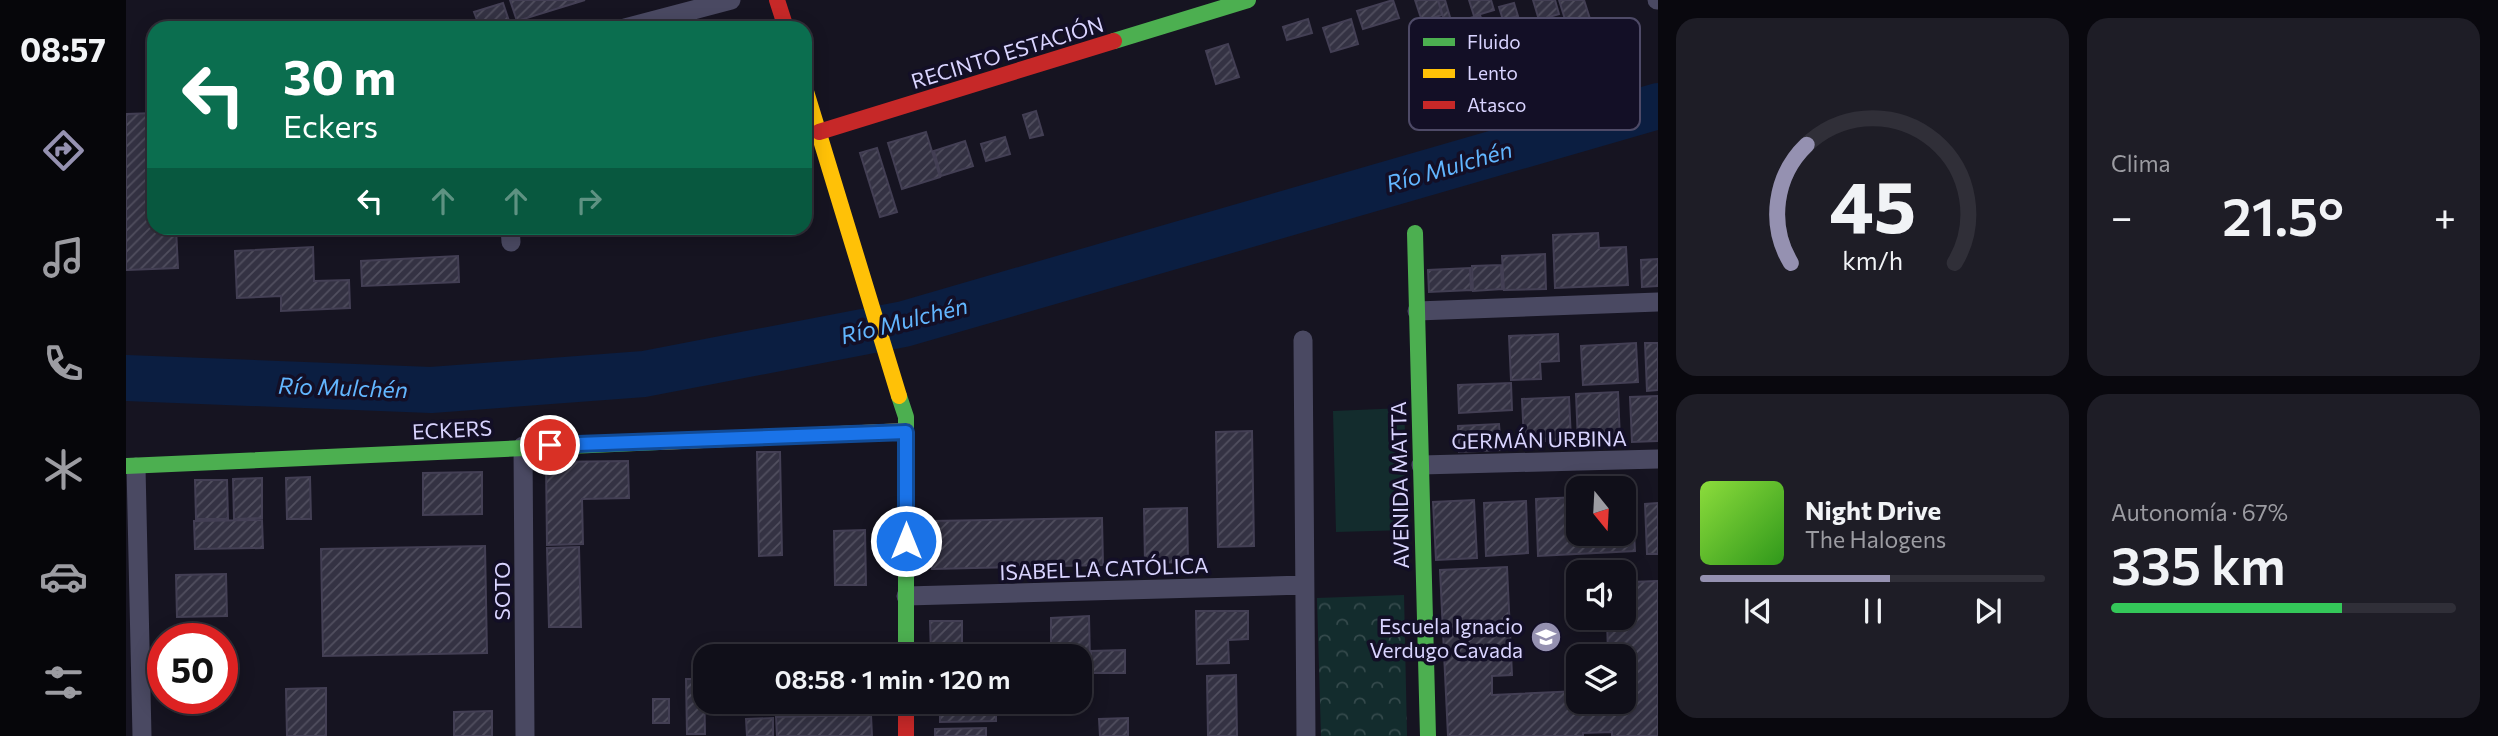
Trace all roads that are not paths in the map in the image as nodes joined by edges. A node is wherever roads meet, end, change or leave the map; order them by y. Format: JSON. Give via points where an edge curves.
{"nodes":[{"id":1,"x":731,"y":0,"type":"edge"},
{"id":2,"x":777,"y":0,"type":"edge"},
{"id":3,"x":1248,"y":0,"type":"edge"},
{"id":4,"x":652,"y":21,"type":"edge"},
{"id":5,"x":784,"y":21,"type":"edge"},
{"id":6,"x":812,"y":110,"type":"edge"},
{"id":7,"x":819,"y":132,"type":"junction"},
{"id":8,"x":1415,"y":233,"type":"dead end"},
{"id":9,"x":1658,"y":302,"type":"edge"},
{"id":10,"x":1417,"y":312,"type":"junction"},
{"id":11,"x":1303,"y":340,"type":"dead end"},
{"id":12,"x":906,"y":432,"type":"junction"},
{"id":13,"x":523,"y":446,"type":"junction"},
{"id":14,"x":1658,"y":459,"type":"edge"},
{"id":15,"x":1422,"y":465,"type":"junction"},
{"id":16,"x":131,"y":467,"type":"edge"},
{"id":17,"x":1304,"y":585,"type":"junction"},
{"id":18,"x":906,"y":596,"type":"junction"},
{"id":19,"x":906,"y":644,"type":"edge"},
{"id":20,"x":906,"y":714,"type":"edge"},
{"id":21,"x":142,"y":736,"type":"edge"},
{"id":22,"x":525,"y":736,"type":"edge"},
{"id":23,"x":906,"y":736,"type":"edge"},
{"id":24,"x":1306,"y":736,"type":"edge"},
{"id":25,"x":1429,"y":736,"type":"edge"}],
"edges":[{"from":1,"to":4,"type":"street"},
{"from":2,"to":5,"type":"street"},
{"from":3,"to":7,"type":"street","name":"RECINTO ESTACIÓN"},
{"from":6,"to":7,"type":"street"},
{"from":7,"to":12,"type":"street","via":[[902,400]]},
{"from":8,"to":10,"type":"street","name":"AVENIDA MATTA"},
{"from":9,"to":10,"type":"street"},
{"from":10,"to":15,"type":"street","name":"AVENIDA MATTA"},
{"from":11,"to":17,"type":"street"},
{"from":12,"to":13,"type":"street","name":"ECKERS"},
{"from":12,"to":18,"type":"street"},
{"from":13,"to":16,"type":"street","name":"ECKERS"},
{"from":13,"to":22,"type":"street","name":"SOTO"},
{"from":14,"to":15,"type":"street","name":"GERMÁN URBINA"},
{"from":15,"to":25,"type":"street","name":"AVENIDA MATTA"},
{"from":16,"to":21,"type":"street"},
{"from":17,"to":18,"type":"street","name":"ISABEL LA CATÓLICA"},
{"from":17,"to":24,"type":"street"},
{"from":18,"to":19,"type":"street"},
{"from":20,"to":23,"type":"street"}]}
